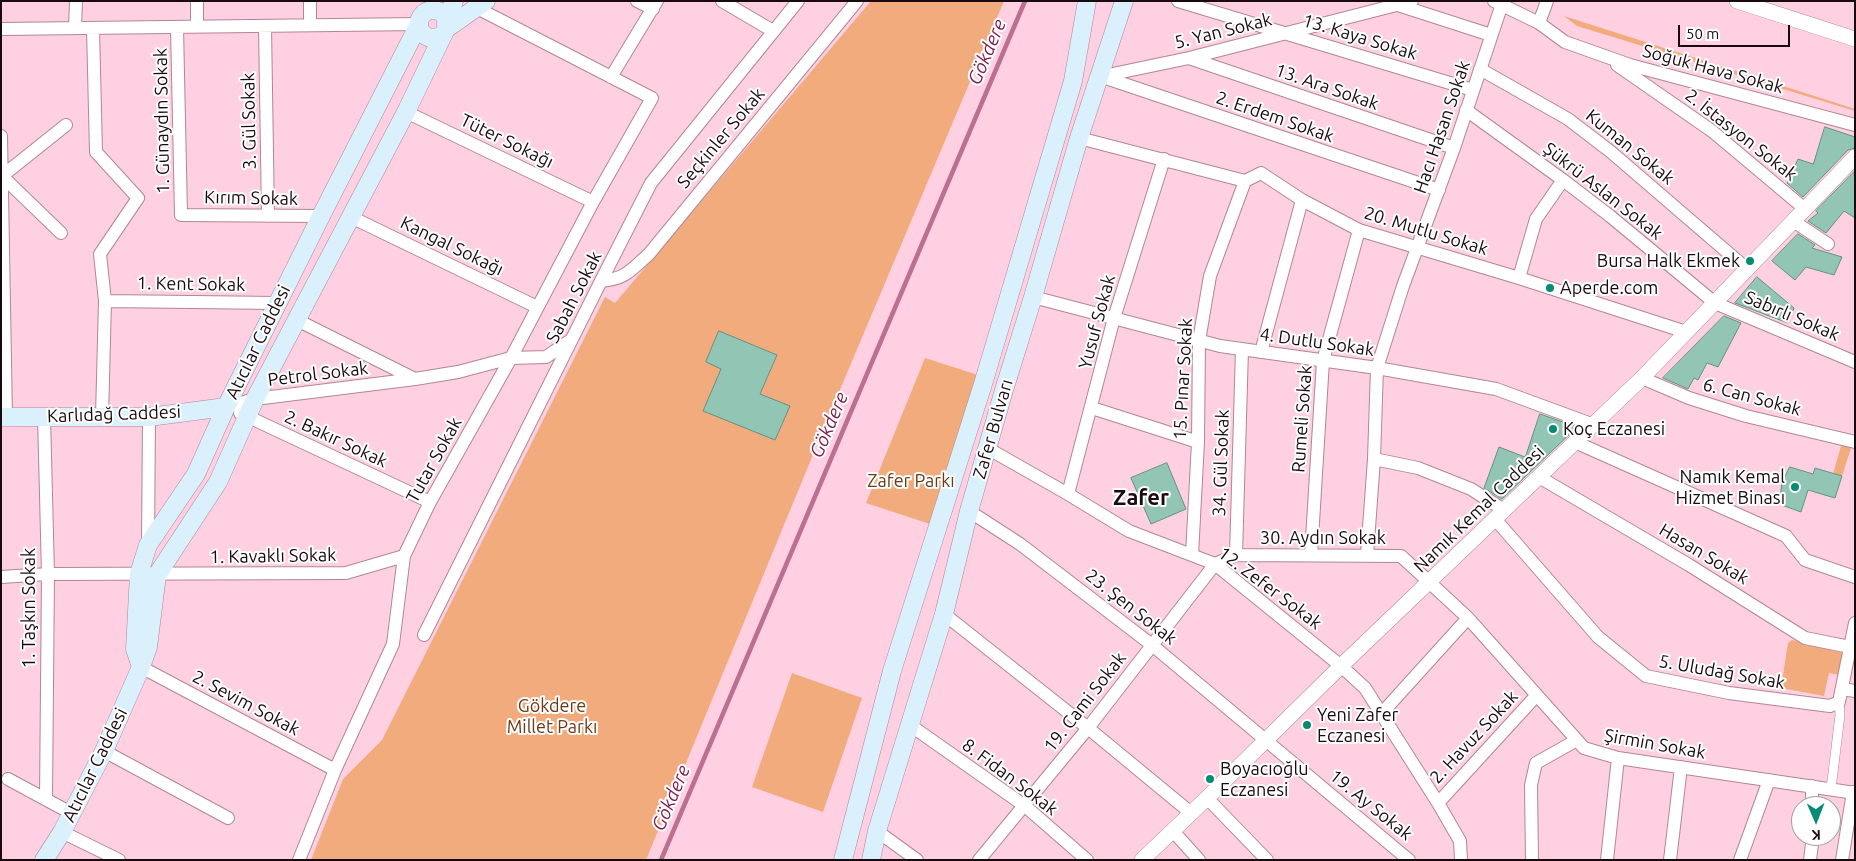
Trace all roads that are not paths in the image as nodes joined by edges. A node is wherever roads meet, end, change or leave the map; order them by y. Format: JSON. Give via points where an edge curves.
{"nodes":[{"id":1,"x":76,"y":1,"type":"edge"},
{"id":2,"x":197,"y":1,"type":"edge"},
{"id":3,"x":310,"y":1,"type":"edge"},
{"id":4,"x":454,"y":1,"type":"edge"},
{"id":5,"x":637,"y":1,"type":"edge"},
{"id":6,"x":722,"y":1,"type":"edge"},
{"id":7,"x":798,"y":1,"type":"edge"},
{"id":8,"x":857,"y":1,"type":"edge"},
{"id":9,"x":1087,"y":1,"type":"edge"},
{"id":10,"x":1124,"y":1,"type":"edge"},
{"id":11,"x":1178,"y":1,"type":"edge"},
{"id":12,"x":1412,"y":1,"type":"edge"},
{"id":13,"x":1547,"y":1,"type":"edge"},
{"id":14,"x":1737,"y":1,"type":"edge"},
{"id":15,"x":1390,"y":3,"type":"edge"},
{"id":16,"x":1498,"y":3,"type":"edge"},
{"id":17,"x":481,"y":4,"type":"edge"},
{"id":18,"x":655,"y":5,"type":"edge"},
{"id":19,"x":423,"y":14,"type":"edge"},
{"id":20,"x":1539,"y":23,"type":"junction"},
{"id":21,"x":310,"y":25,"type":"junction"},
{"id":22,"x":197,"y":26,"type":"junction"},
{"id":23,"x":265,"y":26,"type":"junction"},
{"id":24,"x":177,"y":27,"type":"junction"},
{"id":25,"x":75,"y":28,"type":"junction"},
{"id":26,"x":93,"y":28,"type":"junction"},
{"id":27,"x":1,"y":29,"type":"edge"},
{"id":28,"x":445,"y":29,"type":"junction"},
{"id":29,"x":773,"y":31,"type":"junction"},
{"id":30,"x":1286,"y":33,"type":"junction"},
{"id":31,"x":1491,"y":34,"type":"junction"},
{"id":32,"x":1855,"y":39,"type":"edge"},
{"id":33,"x":1605,"y":56,"type":"junction"},
{"id":34,"x":1189,"y":58,"type":"junction"},
{"id":35,"x":1480,"y":69,"type":"junction"},
{"id":36,"x":1100,"y":76,"type":"junction"},
{"id":37,"x":611,"y":77,"type":"junction"},
{"id":38,"x":1473,"y":90,"type":"junction"},
{"id":39,"x":1466,"y":110,"type":"junction"},
{"id":40,"x":406,"y":112,"type":"junction"},
{"id":41,"x":66,"y":125,"type":"dead end"},
{"id":42,"x":1855,"y":125,"type":"edge"},
{"id":43,"x":1,"y":136,"type":"edge"},
{"id":44,"x":1079,"y":138,"type":"junction"},
{"id":45,"x":1454,"y":148,"type":"junction"},
{"id":46,"x":1855,"y":157,"type":"edge"},
{"id":47,"x":1164,"y":159,"type":"junction"},
{"id":48,"x":2,"y":176,"type":"edge"},
{"id":49,"x":1563,"y":180,"type":"junction"},
{"id":50,"x":1245,"y":181,"type":"junction"},
{"id":51,"x":1439,"y":190,"type":"junction"},
{"id":52,"x":1302,"y":200,"type":"junction"},
{"id":53,"x":593,"y":202,"type":"junction"},
{"id":54,"x":1805,"y":209,"type":"junction"},
{"id":55,"x":181,"y":215,"type":"joint"},
{"id":56,"x":268,"y":216,"type":"junction"},
{"id":57,"x":320,"y":216,"type":"junction"},
{"id":58,"x":351,"y":217,"type":"junction"},
{"id":59,"x":1792,"y":221,"type":"junction"},
{"id":60,"x":1359,"y":230,"type":"junction"},
{"id":61,"x":61,"y":233,"type":"dead end"},
{"id":62,"x":1828,"y":244,"type":"dead end"},
{"id":63,"x":1419,"y":247,"type":"junction"},
{"id":64,"x":1747,"y":269,"type":"junction"},
{"id":65,"x":1520,"y":278,"type":"junction"},
{"id":66,"x":601,"y":280,"type":"junction"},
{"id":67,"x":1033,"y":297,"type":"junction"},
{"id":68,"x":104,"y":301,"type":"junction"},
{"id":69,"x":278,"y":303,"type":"junction"},
{"id":70,"x":1715,"y":303,"type":"junction"},
{"id":71,"x":537,"y":307,"type":"junction"},
{"id":72,"x":1114,"y":318,"type":"junction"},
{"id":73,"x":298,"y":320,"type":"junction"},
{"id":74,"x":1686,"y":332,"type":"junction"},
{"id":75,"x":572,"y":339,"type":"junction"},
{"id":76,"x":1199,"y":341,"type":"junction"},
{"id":77,"x":1242,"y":349,"type":"junction"},
{"id":78,"x":1260,"y":352,"type":"junction"},
{"id":79,"x":511,"y":358,"type":"junction"},
{"id":80,"x":1323,"y":361,"type":"junction"},
{"id":81,"x":1855,"y":362,"type":"edge"},
{"id":82,"x":1377,"y":368,"type":"junction"},
{"id":83,"x":1642,"y":378,"type":"junction"},
{"id":84,"x":414,"y":380,"type":"junction"},
{"id":85,"x":255,"y":399,"type":"junction"},
{"id":86,"x":226,"y":407,"type":"junction"},
{"id":87,"x":1092,"y":408,"type":"junction"},
{"id":88,"x":44,"y":416,"type":"junction"},
{"id":89,"x":149,"y":416,"type":"junction"},
{"id":90,"x":247,"y":416,"type":"junction"},
{"id":91,"x":4,"y":417,"type":"edge"},
{"id":92,"x":102,"y":417,"type":"junction"},
{"id":93,"x":1594,"y":425,"type":"junction"},
{"id":94,"x":1198,"y":442,"type":"junction"},
{"id":95,"x":1576,"y":442,"type":"junction"},
{"id":96,"x":1855,"y":442,"type":"edge"},
{"id":97,"x":987,"y":448,"type":"junction"},
{"id":98,"x":1374,"y":459,"type":"junction"},
{"id":99,"x":1539,"y":477,"type":"junction"},
{"id":100,"x":1068,"y":494,"type":"junction"},
{"id":101,"x":430,"y":502,"type":"junction"},
{"id":102,"x":969,"y":511,"type":"junction"},
{"id":103,"x":1500,"y":515,"type":"junction"},
{"id":104,"x":148,"y":545,"type":"junction"},
{"id":105,"x":1192,"y":555,"type":"junction"},
{"id":106,"x":1236,"y":555,"type":"junction"},
{"id":107,"x":1311,"y":555,"type":"junction"},
{"id":108,"x":1367,"y":555,"type":"junction"},
{"id":109,"x":404,"y":556,"type":"junction"},
{"id":110,"x":1215,"y":564,"type":"junction"},
{"id":111,"x":48,"y":574,"type":"junction"},
{"id":112,"x":139,"y":574,"type":"junction"},
{"id":113,"x":157,"y":575,"type":"junction"},
{"id":114,"x":1,"y":577,"type":"edge"},
{"id":115,"x":1855,"y":577,"type":"edge"},
{"id":116,"x":1430,"y":582,"type":"junction"},
{"id":117,"x":944,"y":614,"type":"junction"},
{"id":118,"x":1468,"y":618,"type":"junction"},
{"id":119,"x":1855,"y":623,"type":"edge"},
{"id":120,"x":424,"y":635,"type":"dead end"},
{"id":121,"x":1152,"y":645,"type":"junction"},
{"id":122,"x":1853,"y":648,"type":"edge"},
{"id":123,"x":1341,"y":666,"type":"junction"},
{"id":124,"x":141,"y":667,"type":"junction"},
{"id":125,"x":1849,"y":690,"type":"edge"},
{"id":126,"x":1536,"y":696,"type":"junction"},
{"id":127,"x":1835,"y":704,"type":"junction"},
{"id":128,"x":1382,"y":713,"type":"junction"},
{"id":129,"x":910,"y":725,"type":"junction"},
{"id":130,"x":1088,"y":728,"type":"junction"},
{"id":131,"x":1264,"y":740,"type":"junction"},
{"id":132,"x":1577,"y":740,"type":"junction"},
{"id":133,"x":104,"y":751,"type":"junction"},
{"id":134,"x":1618,"y":758,"type":"junction"},
{"id":135,"x":1682,"y":767,"type":"junction"},
{"id":136,"x":335,"y":770,"type":"junction"},
{"id":137,"x":8,"y":779,"type":"dead end"},
{"id":138,"x":1769,"y":780,"type":"junction"},
{"id":139,"x":1812,"y":786,"type":"junction"},
{"id":140,"x":1831,"y":789,"type":"junction"},
{"id":141,"x":1854,"y":792,"type":"edge"},
{"id":142,"x":1812,"y":796,"type":"edge"},
{"id":143,"x":1207,"y":798,"type":"junction"},
{"id":144,"x":46,"y":799,"type":"junction"},
{"id":145,"x":1438,"y":803,"type":"junction"},
{"id":146,"x":1025,"y":806,"type":"junction"},
{"id":147,"x":72,"y":813,"type":"junction"},
{"id":148,"x":1191,"y":813,"type":"junction"},
{"id":149,"x":228,"y":818,"type":"dead end"},
{"id":150,"x":877,"y":831,"type":"junction"},
{"id":151,"x":1173,"y":831,"type":"junction"},
{"id":152,"x":62,"y":832,"type":"junction"},
{"id":153,"x":1812,"y":846,"type":"edge"},
{"id":154,"x":44,"y":860,"type":"edge"},
{"id":155,"x":119,"y":860,"type":"edge"},
{"id":156,"x":299,"y":860,"type":"edge"},
{"id":157,"x":843,"y":860,"type":"edge"},
{"id":158,"x":870,"y":860,"type":"edge"},
{"id":159,"x":917,"y":860,"type":"edge"},
{"id":160,"x":979,"y":860,"type":"edge"},
{"id":161,"x":1087,"y":860,"type":"edge"},
{"id":162,"x":1142,"y":860,"type":"edge"},
{"id":163,"x":1199,"y":860,"type":"edge"},
{"id":164,"x":1267,"y":860,"type":"edge"},
{"id":165,"x":1409,"y":860,"type":"edge"},
{"id":166,"x":1461,"y":860,"type":"edge"},
{"id":167,"x":1532,"y":860,"type":"edge"},
{"id":168,"x":1607,"y":860,"type":"edge"},
{"id":169,"x":1670,"y":860,"type":"edge"},
{"id":170,"x":1740,"y":860,"type":"edge"},
{"id":171,"x":1810,"y":860,"type":"edge"},
{"id":172,"x":1842,"y":860,"type":"edge"}],
"edges":[{"from":1,"to":25,"type":"street"},
{"from":2,"to":22,"type":"street"},
{"from":3,"to":21,"type":"street"},
{"from":4,"to":28,"type":"main road","name":"Atıcılar Caddesi"},
{"from":5,"to":18,"type":"street"},
{"from":6,"to":29,"type":"street"},
{"from":7,"to":29,"type":"street","name":"Sabah Sokak"},
{"from":8,"to":66,"type":"street","name":"Seçkinler Sokak","via":[[648,254],[624,276]]},
{"from":9,"to":157,"type":"main road","name":"Zafer Bulvarı","via":[[1072,81],[984,384],[892,671]]},
{"from":10,"to":36,"type":"main road","name":"Zafer Bulvarı"},
{"from":11,"to":30,"type":"street","name":"13. Kaya Sokak"},
{"from":12,"to":15,"type":"street","name":"5. Yan Sokak"},
{"from":13,"to":20,"type":"street"},
{"from":14,"to":32,"type":"street"},
{"from":15,"to":30,"type":"street","name":"5. Yan Sokak"},
{"from":15,"to":31,"type":"street"},
{"from":16,"to":20,"type":"street"},
{"from":16,"to":31,"type":"street","name":"Hacı Hasan Sokak"},
{"from":17,"to":28,"type":"main road"},
{"from":17,"to":37,"type":"street"},
{"from":18,"to":37,"type":"street"},
{"from":19,"to":21,"type":"street"},
{"from":19,"to":28,"type":"main road","via":[[435,11],[443,16]]},
{"from":19,"to":57,"type":"main road","name":"Atıcılar Caddesi"},
{"from":20,"to":33,"type":"street","name":"Soğuk Hava Sokak","via":[[1565,42]]},
{"from":21,"to":23,"type":"street"},
{"from":22,"to":23,"type":"street"},
{"from":22,"to":24,"type":"street"},
{"from":23,"to":56,"type":"street","name":"3. Gül Sokak"},
{"from":24,"to":26,"type":"street"},
{"from":24,"to":55,"type":"street","name":"1. Günaydın Sokak"},
{"from":25,"to":26,"type":"street"},
{"from":25,"to":27,"type":"street"},
{"from":26,"to":68,"type":"street","via":[[96,152],[138,198],[100,254]]},
{"from":28,"to":40,"type":"main road","name":"Atıcılar Caddesi"},
{"from":29,"to":66,"type":"street","name":"Sabah Sokak","via":[[652,183]]},
{"from":30,"to":34,"type":"street","name":"5. Yan Sokak"},
{"from":30,"to":38,"type":"street","name":"13. Kaya Sokak"},
{"from":31,"to":35,"type":"street","name":"Hacı Hasan Sokak"},
{"from":33,"to":42,"type":"street","name":"Soğuk Hava Sokak"},
{"from":33,"to":54,"type":"street","name":"2. İstasyon Sokak","via":[[1712,131]]},
{"from":34,"to":36,"type":"street","name":"5. Yan Sokak"},
{"from":34,"to":45,"type":"street","name":"13. Ara Sokak"},
{"from":35,"to":38,"type":"street","name":"Hacı Hasan Sokak"},
{"from":35,"to":64,"type":"street","name":"Kuman Sokak","via":[[1568,119]]},
{"from":36,"to":44,"type":"main road","name":"Zafer Bulvarı"},
{"from":36,"to":51,"type":"street","name":"2. Erdem Sokak"},
{"from":37,"to":53,"type":"street","name":"Tutar Sokak","via":[[652,98]]},
{"from":38,"to":39,"type":"street","name":"Hacı Hasan Sokak"},
{"from":39,"to":45,"type":"street","name":"Hacı Hasan Sokak"},
{"from":39,"to":49,"type":"street","name":"Şükrü Aslan Sokak"},
{"from":40,"to":53,"type":"street","name":"Tüter Sokağı"},
{"from":40,"to":58,"type":"main road","name":"Atıcılar Caddesi"},
{"from":41,"to":48,"type":"street"},
{"from":43,"to":48,"type":"street"},
{"from":44,"to":47,"type":"street","name":"20. Mutlu Sokak"},
{"from":44,"to":67,"type":"main road","name":"Zafer Bulvarı"},
{"from":45,"to":51,"type":"street","name":"Hacı Hasan Sokak"},
{"from":46,"to":54,"type":"street","name":"Namık Kemal Caddesi"},
{"from":47,"to":50,"type":"street","name":"20. Mutlu Sokak"},
{"from":47,"to":72,"type":"street","name":"Yusuf Sokak"},
{"from":48,"to":61,"type":"street"},
{"from":48,"to":91,"type":"street"},
{"from":49,"to":65,"type":"street","via":[[1536,219]]},
{"from":49,"to":70,"type":"street","name":"Şükrü Aslan Sokak"},
{"from":50,"to":52,"type":"street","name":"20. Mutlu Sokak","via":[[1261,173]]},
{"from":50,"to":76,"type":"street","name":"15. Pınar Sokak","via":[[1210,276]]},
{"from":51,"to":63,"type":"street","name":"Hacı Hasan Sokak"},
{"from":52,"to":60,"type":"street","name":"20. Mutlu Sokak"},
{"from":52,"to":78,"type":"street"},
{"from":53,"to":71,"type":"street","name":"Tutar Sokak"},
{"from":54,"to":59,"type":"street","name":"Namık Kemal Caddesi"},
{"from":55,"to":56,"type":"street","name":"Kırım Sokak"},
{"from":56,"to":57,"type":"street","name":"Kırım Sokak"},
{"from":57,"to":69,"type":"main road","name":"Atıcılar Caddesi"},
{"from":58,"to":71,"type":"street","name":"Kangal Sokağı"},
{"from":58,"to":73,"type":"main road","name":"Atıcılar Caddesi"},
{"from":59,"to":62,"type":"street"},
{"from":59,"to":64,"type":"street","name":"Namık Kemal Caddesi"},
{"from":60,"to":63,"type":"street","name":"20. Mutlu Sokak"},
{"from":60,"to":80,"type":"street","name":"Rumeli Sokak"},
{"from":63,"to":65,"type":"street","name":"20. Mutlu Sokak"},
{"from":63,"to":82,"type":"street","name":"Hacı Hasan Sokak"},
{"from":64,"to":70,"type":"street","name":"Namık Kemal Caddesi"},
{"from":65,"to":74,"type":"street","name":"20. Mutlu Sokak"},
{"from":66,"to":75,"type":"street","name":"Sabah Sokak"},
{"from":67,"to":72,"type":"street","name":"4. Dutlu Sokak"},
{"from":67,"to":97,"type":"main road","name":"Zafer Bulvarı"},
{"from":68,"to":69,"type":"street","name":"1. Kent Sokak"},
{"from":68,"to":92,"type":"street"},
{"from":69,"to":86,"type":"main road","name":"Atıcılar Caddesi"},
{"from":70,"to":74,"type":"street","name":"Namık Kemal Caddesi"},
{"from":70,"to":81,"type":"street","name":"Sabırlı Sokak"},
{"from":71,"to":79,"type":"street","name":"Tutar Sokak"},
{"from":72,"to":76,"type":"street","name":"4. Dutlu Sokak"},
{"from":72,"to":87,"type":"street","name":"Yusuf Sokak"},
{"from":73,"to":84,"type":"street","name":"Petrol Sokak"},
{"from":73,"to":85,"type":"main road","name":"Atıcılar Caddesi"},
{"from":74,"to":83,"type":"street","name":"Namık Kemal Caddesi"},
{"from":75,"to":79,"type":"street","name":"Petrol Sokak","via":[[546,357]]},
{"from":75,"to":120,"type":"street","name":"Sabah Sokak"},
{"from":76,"to":77,"type":"street","name":"4. Dutlu Sokak"},
{"from":76,"to":94,"type":"street","name":"15. Pınar Sokak"},
{"from":77,"to":78,"type":"street","name":"4. Dutlu Sokak"},
{"from":77,"to":106,"type":"street","name":"34. Gül Sokak"},
{"from":78,"to":80,"type":"street","name":"4. Dutlu Sokak"},
{"from":79,"to":84,"type":"street","name":"Petrol Sokak"},
{"from":79,"to":101,"type":"street","name":"Tutar Sokak"},
{"from":80,"to":82,"type":"street","name":"4. Dutlu Sokak"},
{"from":80,"to":107,"type":"street","name":"Rumeli Sokak"},
{"from":82,"to":93,"type":"street","name":"4. Dutlu Sokak","via":[[1496,389]]},
{"from":82,"to":98,"type":"street","name":"Hacı Hasan Sokak"},
{"from":83,"to":93,"type":"street","name":"Namık Kemal Caddesi"},
{"from":83,"to":96,"type":"street","name":"6. Can Sokak","via":[[1689,398],[1746,416]]},
{"from":84,"to":85,"type":"street","name":"Petrol Sokak"},
{"from":85,"to":86,"type":"street","name":"Petrol Sokak"},
{"from":85,"to":90,"type":"main road","name":"Atıcılar Caddesi"},
{"from":86,"to":89,"type":"main road","name":"Karlıdağ Caddesi"},
{"from":86,"to":90,"type":"street","name":"2. Bakır Sokak"},
{"from":86,"to":104,"type":"main road","name":"Atıcılar Caddesi","via":[[196,474]]},
{"from":87,"to":94,"type":"street"},
{"from":87,"to":100,"type":"street","name":"Yusuf Sokak"},
{"from":88,"to":91,"type":"main road","name":"Karlıdağ Caddesi"},
{"from":88,"to":92,"type":"main road","name":"Karlıdağ Caddesi"},
{"from":88,"to":111,"type":"street","name":"1. Taşkın Sokak"},
{"from":89,"to":92,"type":"main road","name":"Karlıdağ Caddesi"},
{"from":89,"to":104,"type":"street"},
{"from":90,"to":101,"type":"street","name":"2. Bakır Sokak"},
{"from":90,"to":113,"type":"main road","name":"Atıcılar Caddesi","via":[[218,482]]},
{"from":93,"to":95,"type":"street","name":"Namık Kemal Caddesi"},
{"from":94,"to":105,"type":"street","name":"15. Pınar Sokak"},
{"from":95,"to":99,"type":"street","name":"Namık Kemal Caddesi"},
{"from":95,"to":115,"type":"street","via":[[1786,536],[1805,560]]},
{"from":97,"to":100,"type":"street","name":"12. Zefer Sokak"},
{"from":97,"to":102,"type":"main road","name":"Zafer Bulvarı"},
{"from":98,"to":103,"type":"street","name":"5. Uludağ Sokak","via":[[1418,468],[1471,489]]},
{"from":98,"to":108,"type":"street","name":"Hacı Hasan Sokak"},
{"from":99,"to":103,"type":"street","name":"Namık Kemal Caddesi"},
{"from":99,"to":122,"type":"street","name":"Hasan Sokak","via":[[1805,638]]},
{"from":100,"to":105,"type":"street","name":"12. Zefer Sokak","via":[[1129,532]]},
{"from":101,"to":109,"type":"street","name":"Tutar Sokak"},
{"from":102,"to":117,"type":"main road","name":"Zafer Bulvarı"},
{"from":102,"to":121,"type":"street","name":"23. Şen Sokak","via":[[1020,544]]},
{"from":103,"to":116,"type":"street","name":"Namık Kemal Caddesi"},
{"from":103,"to":127,"type":"street","name":"5. Uludağ Sokak","via":[[1598,637],[1646,676],[1729,693]]},
{"from":104,"to":112,"type":"main road","name":"Atıcılar Caddesi"},
{"from":105,"to":110,"type":"street","name":"12. Zefer Sokak"},
{"from":106,"to":107,"type":"street","name":"30. Aydın Sokak"},
{"from":106,"to":110,"type":"street"},
{"from":107,"to":108,"type":"street","name":"30. Aydın Sokak"},
{"from":108,"to":116,"type":"street","name":"30. Aydın Sokak","via":[[1401,556]]},
{"from":109,"to":113,"type":"street","name":"1. Kavaklı Sokak","via":[[346,573]]},
{"from":109,"to":136,"type":"street","name":"Tutar Sokak","via":[[393,644]]},
{"from":110,"to":121,"type":"street","name":"19. Cami Sokak"},
{"from":110,"to":123,"type":"street","name":"12. Zefer Sokak"},
{"from":111,"to":112,"type":"street","name":"1. Kavaklı Sokak"},
{"from":111,"to":114,"type":"street","name":"1. Kavaklı Sokak"},
{"from":111,"to":144,"type":"street","name":"1. Taşkın Sokak"},
{"from":112,"to":113,"type":"street","name":"1. Kavaklı Sokak"},
{"from":112,"to":124,"type":"main road","name":"Atıcılar Caddesi","via":[[135,650]]},
{"from":113,"to":124,"type":"main road","name":"Atıcılar Caddesi","via":[[148,647]]},
{"from":116,"to":118,"type":"street","name":"Şirmin Sokak"},
{"from":116,"to":123,"type":"street","name":"Namık Kemal Caddesi"},
{"from":117,"to":129,"type":"main road","name":"Zafer Bulvarı"},
{"from":117,"to":130,"type":"street"},
{"from":118,"to":126,"type":"street","name":"Şirmin Sokak"},
{"from":118,"to":128,"type":"street"},
{"from":119,"to":122,"type":"street"},
{"from":121,"to":130,"type":"street","name":"19. Cami Sokak"},
{"from":121,"to":131,"type":"street","name":"23. Şen Sokak"},
{"from":122,"to":125,"type":"street"},
{"from":123,"to":128,"type":"street","name":"12. Zefer Sokak","via":[[1365,688]]},
{"from":123,"to":131,"type":"street","name":"Namık Kemal Caddesi"},
{"from":124,"to":133,"type":"main road","name":"Atıcılar Caddesi"},
{"from":124,"to":136,"type":"street","name":"2. Sevim Sokak"},
{"from":125,"to":127,"type":"street"},
{"from":126,"to":132,"type":"street","name":"Şirmin Sokak"},
{"from":126,"to":145,"type":"street","name":"2. Havuz Sokak"},
{"from":127,"to":140,"type":"street","via":[[1840,715]]},
{"from":128,"to":145,"type":"street","name":"12. Zefer Sokak"},
{"from":129,"to":146,"type":"street","name":"8. Fidan Sokak"},
{"from":129,"to":150,"type":"main road","name":"Zafer Bulvarı"},
{"from":130,"to":146,"type":"street","name":"19. Cami Sokak"},
{"from":130,"to":148,"type":"street"},
{"from":131,"to":143,"type":"street","name":"Namık Kemal Caddesi"},
{"from":131,"to":165,"type":"street","name":"19. Ay Sokak"},
{"from":132,"to":134,"type":"street","name":"Şirmin Sokak","via":[[1584,748]]},
{"from":132,"to":167,"type":"street","via":[[1536,763],[1531,785]]},
{"from":133,"to":147,"type":"main road","name":"Atıcılar Caddesi"},
{"from":133,"to":149,"type":"street"},
{"from":134,"to":135,"type":"street","name":"Şirmin Sokak"},
{"from":134,"to":168,"type":"street"},
{"from":135,"to":138,"type":"street","name":"Şirmin Sokak"},
{"from":135,"to":169,"type":"street"},
{"from":136,"to":156,"type":"street","name":"Tutar Sokak"},
{"from":137,"to":144,"type":"street"},
{"from":138,"to":139,"type":"street","name":"Şirmin Sokak"},
{"from":138,"to":170,"type":"street"},
{"from":139,"to":140,"type":"street","name":"Şirmin Sokak"},
{"from":139,"to":142,"type":"street"},
{"from":140,"to":141,"type":"street","name":"Şirmin Sokak"},
{"from":141,"to":172,"type":"street"},
{"from":143,"to":148,"type":"street","name":"Namık Kemal Caddesi"},
{"from":143,"to":164,"type":"street"},
{"from":144,"to":147,"type":"street"},
{"from":145,"to":166,"type":"street","name":"12. Zefer Sokak","via":[[1460,841]]},
{"from":146,"to":160,"type":"street","name":"19. Cami Sokak"},
{"from":146,"to":161,"type":"street","name":"8. Fidan Sokak"},
{"from":147,"to":152,"type":"main road","name":"Atıcılar Caddesi"},
{"from":148,"to":151,"type":"street","name":"Namık Kemal Caddesi"},
{"from":150,"to":158,"type":"main road","name":"Zafer Bulvarı"},
{"from":150,"to":159,"type":"street"},
{"from":151,"to":162,"type":"street","name":"Namık Kemal Caddesi"},
{"from":151,"to":163,"type":"street"},
{"from":152,"to":154,"type":"main road","name":"Atıcılar Caddesi"},
{"from":152,"to":155,"type":"street"},
{"from":153,"to":171,"type":"street"}]}
